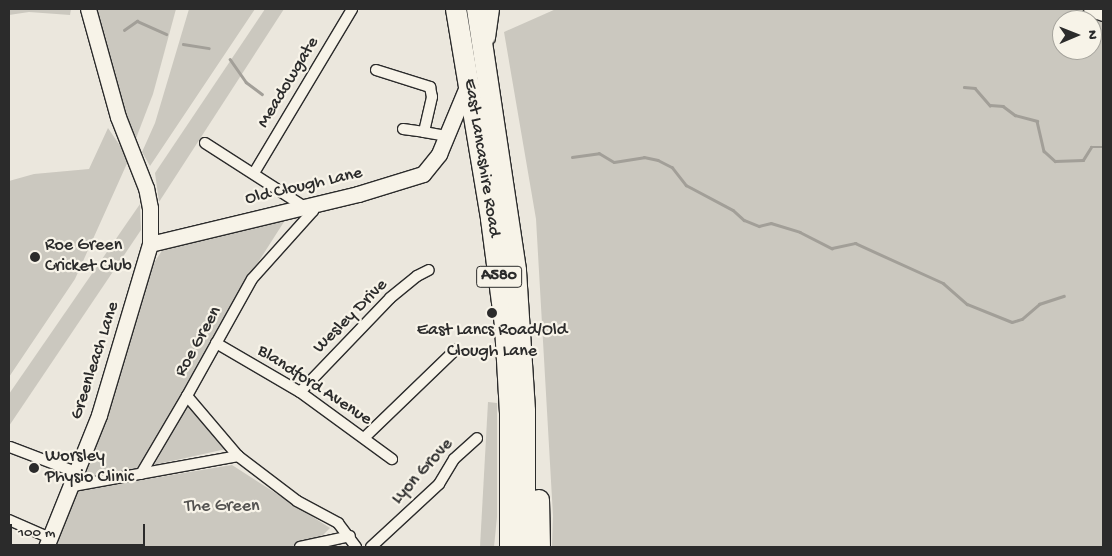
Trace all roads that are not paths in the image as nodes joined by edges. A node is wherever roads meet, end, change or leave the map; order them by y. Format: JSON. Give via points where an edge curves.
{"nodes":[{"id":1,"x":88,"y":9,"type":"edge"},
{"id":2,"x":352,"y":9,"type":"edge"},
{"id":3,"x":456,"y":9,"type":"edge"},
{"id":4,"x":470,"y":9,"type":"edge"},
{"id":5,"x":477,"y":9,"type":"edge"},
{"id":6,"x":492,"y":9,"type":"edge"},
{"id":7,"x":1091,"y":9,"type":"edge"},
{"id":8,"x":1103,"y":13,"type":"edge"},
{"id":9,"x":376,"y":70,"type":"dead end"},
{"id":10,"x":488,"y":72,"type":"junction"},
{"id":11,"x":469,"y":84,"type":"junction"},
{"id":12,"x":403,"y":129,"type":"dead end"},
{"id":13,"x":424,"y":132,"type":"junction"},
{"id":14,"x":478,"y":135,"type":"junction"},
{"id":15,"x":446,"y":136,"type":"junction"},
{"id":16,"x":205,"y":143,"type":"dead end"},
{"id":17,"x":254,"y":173,"type":"junction"},
{"id":18,"x":308,"y":205,"type":"junction"},
{"id":19,"x":150,"y":244,"type":"junction"},
{"id":20,"x":429,"y":270,"type":"dead end"},
{"id":21,"x":216,"y":343,"type":"junction"},
{"id":22,"x":455,"y":350,"type":"dead end"},
{"id":23,"x":522,"y":354,"type":"junction"},
{"id":24,"x":300,"y":392,"type":"junction"},
{"id":25,"x":187,"y":396,"type":"junction"},
{"id":26,"x":364,"y":438,"type":"junction"},
{"id":27,"x":477,"y":438,"type":"dead end"},
{"id":28,"x":10,"y":447,"type":"dead end"},
{"id":29,"x":238,"y":456,"type":"junction"},
{"id":30,"x":392,"y":459,"type":"dead end"},
{"id":31,"x":141,"y":474,"type":"junction"},
{"id":32,"x":75,"y":480,"type":"junction"},
{"id":33,"x":9,"y":520,"type":"edge"},
{"id":34,"x":350,"y":536,"type":"junction"},
{"id":35,"x":48,"y":542,"type":"edge"},
{"id":36,"x":300,"y":547,"type":"edge"},
{"id":37,"x":356,"y":547,"type":"edge"},
{"id":38,"x":371,"y":547,"type":"edge"},
{"id":39,"x":509,"y":547,"type":"edge"},
{"id":40,"x":525,"y":547,"type":"edge"},
{"id":41,"x":540,"y":547,"type":"edge"}],
"edges":[{"from":1,"to":19,"type":"street","name":"Greenleach Lane","via":[[124,136],[141,170],[150,208]]},
{"from":2,"to":17,"type":"street","name":"Meadowgate"},
{"from":3,"to":11,"type":"highway","name":"East Lancashire Road","number":"A580"},
{"from":4,"to":11,"type":"street","name":"Old Clough Lane"},
{"from":5,"to":10,"type":"highway","name":"East Lancashire Road","number":"A580"},
{"from":6,"to":10,"type":"street","via":[[487,30]]},
{"from":7,"to":8,"type":"street"},
{"from":9,"to":13,"type":"street","via":[[430,87],[432,97]]},
{"from":10,"to":23,"type":"highway","name":"East Lancashire Road","number":"A580","via":[[516,271]]},
{"from":11,"to":14,"type":"highway","name":"East Lancashire Road","number":"A580"},
{"from":11,"to":15,"type":"street","name":"Old Clough Lane"},
{"from":12,"to":13,"type":"street"},
{"from":13,"to":15,"type":"street"},
{"from":14,"to":15,"type":"street","via":[[462,126]]},
{"from":14,"to":39,"type":"highway","name":"East Lancashire Road","number":"A580","via":[[505,326],[510,413]]},
{"from":15,"to":18,"type":"street","name":"Old Clough Lane","via":[[439,154],[423,174]]},
{"from":16,"to":17,"type":"street"},
{"from":17,"to":18,"type":"street"},
{"from":18,"to":19,"type":"street","name":"Old Clough Lane"},
{"from":18,"to":21,"type":"street","name":"Roe Green","via":[[313,211],[252,279]]},
{"from":19,"to":32,"type":"street","name":"Greenleach Lane","via":[[107,394]]},
{"from":20,"to":24,"type":"street","name":"Wesley Drive","via":[[390,298]]},
{"from":21,"to":24,"type":"street","name":"Blandford Avenue"},
{"from":21,"to":25,"type":"street","name":"Roe Green"},
{"from":22,"to":26,"type":"street"},
{"from":23,"to":40,"type":"highway","name":"East Lancashire Road","number":"A580"},
{"from":23,"to":41,"type":"highway","via":[[534,420]]},
{"from":24,"to":26,"type":"street","name":"Blandford Avenue"},
{"from":25,"to":29,"type":"street","name":"Roe Green"},
{"from":25,"to":31,"type":"street"},
{"from":26,"to":30,"type":"street","name":"Blandford Avenue"},
{"from":27,"to":38,"type":"street","name":"Lyon Grove","via":[[454,459],[438,484]]},
{"from":28,"to":32,"type":"street"},
{"from":29,"to":31,"type":"street"},
{"from":29,"to":34,"type":"street","name":"Roe Green","via":[[298,501],[338,523]]},
{"from":31,"to":32,"type":"street"},
{"from":32,"to":35,"type":"street","name":"Greenleach Lane"},
{"from":33,"to":35,"type":"street"},
{"from":34,"to":36,"type":"street"},
{"from":34,"to":37,"type":"street","name":"Roe Green"}]}
